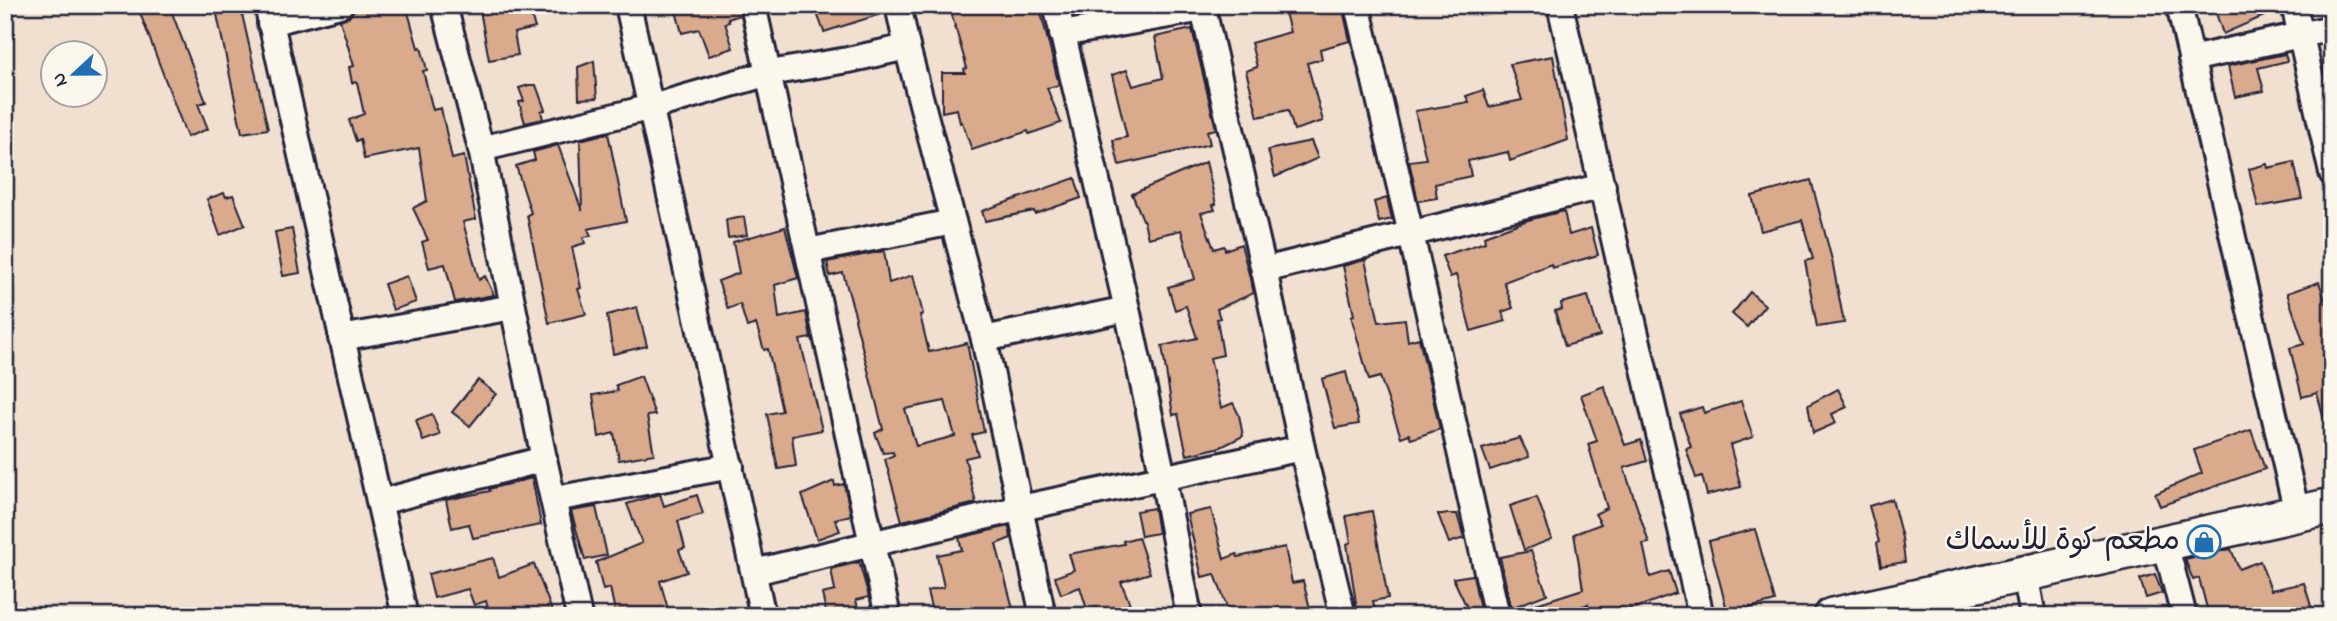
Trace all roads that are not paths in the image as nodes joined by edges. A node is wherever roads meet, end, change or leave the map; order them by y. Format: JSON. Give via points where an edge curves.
{"nodes":[{"id":1,"x":340,"y":5,"type":"edge"},
{"id":2,"x":444,"y":5,"type":"edge"},
{"id":3,"x":628,"y":5,"type":"edge"},
{"id":4,"x":753,"y":5,"type":"edge"},
{"id":5,"x":898,"y":5,"type":"edge"},
{"id":6,"x":1056,"y":5,"type":"edge"},
{"id":7,"x":1357,"y":5,"type":"edge"},
{"id":8,"x":1560,"y":5,"type":"edge"},
{"id":9,"x":2179,"y":5,"type":"edge"},
{"id":10,"x":2294,"y":5,"type":"edge"},
{"id":11,"x":1202,"y":7,"type":"edge"},
{"id":12,"x":269,"y":14,"type":"edge"},
{"id":13,"x":2332,"y":28,"type":"edge"},
{"id":14,"x":2302,"y":33,"type":"junction"},
{"id":15,"x":1062,"y":34,"type":"junction"},
{"id":16,"x":906,"y":47,"type":"junction"},
{"id":17,"x":2191,"y":59,"type":"junction"},
{"id":18,"x":769,"y":73,"type":"junction"},
{"id":19,"x":652,"y":107,"type":"junction"},
{"id":20,"x":481,"y":149,"type":"junction"},
{"id":21,"x":2332,"y":173,"type":"edge"},
{"id":22,"x":1603,"y":186,"type":"junction"},
{"id":23,"x":953,"y":222,"type":"junction"},
{"id":24,"x":1411,"y":234,"type":"junction"},
{"id":25,"x":808,"y":251,"type":"junction"},
{"id":26,"x":1264,"y":270,"type":"junction"},
{"id":27,"x":513,"y":307,"type":"junction"},
{"id":28,"x":1127,"y":309,"type":"junction"},
{"id":29,"x":341,"y":338,"type":"junction"},
{"id":30,"x":984,"y":340,"type":"junction"},
{"id":31,"x":1302,"y":448,"type":"junction"},
{"id":32,"x":544,"y":458,"type":"junction"},
{"id":33,"x":731,"y":466,"type":"junction"},
{"id":34,"x":1163,"y":477,"type":"junction"},
{"id":35,"x":555,"y":499,"type":"junction"},
{"id":36,"x":380,"y":502,"type":"junction"},
{"id":37,"x":1021,"y":508,"type":"junction"},
{"id":38,"x":2322,"y":513,"type":"edge"},
{"id":39,"x":2165,"y":543,"type":"junction"},
{"id":40,"x":871,"y":544,"type":"junction"},
{"id":41,"x":754,"y":572,"type":"junction"},
{"id":42,"x":2025,"y":574,"type":"junction"},
{"id":43,"x":1876,"y":611,"type":"edge"},
{"id":44,"x":405,"y":616,"type":"edge"},
{"id":45,"x":579,"y":616,"type":"edge"},
{"id":46,"x":763,"y":616,"type":"edge"},
{"id":47,"x":888,"y":616,"type":"edge"},
{"id":48,"x":1043,"y":616,"type":"edge"},
{"id":49,"x":1189,"y":616,"type":"edge"},
{"id":50,"x":1343,"y":616,"type":"edge"},
{"id":51,"x":1497,"y":616,"type":"edge"},
{"id":52,"x":1701,"y":616,"type":"edge"},
{"id":53,"x":1832,"y":616,"type":"edge"},
{"id":54,"x":2033,"y":616,"type":"edge"},
{"id":55,"x":2184,"y":616,"type":"edge"}],
"edges":[{"from":1,"to":12,"type":"street"},
{"from":2,"to":20,"type":"street"},
{"from":3,"to":19,"type":"street"},
{"from":4,"to":18,"type":"street"},
{"from":5,"to":16,"type":"street"},
{"from":6,"to":15,"type":"street"},
{"from":7,"to":24,"type":"street"},
{"from":8,"to":22,"type":"street"},
{"from":9,"to":17,"type":"street"},
{"from":10,"to":14,"type":"street"},
{"from":11,"to":15,"type":"street"},
{"from":11,"to":26,"type":"street"},
{"from":12,"to":29,"type":"street"},
{"from":13,"to":14,"type":"street"},
{"from":14,"to":17,"type":"street"},
{"from":14,"to":21,"type":"street"},
{"from":15,"to":28,"type":"street"},
{"from":16,"to":18,"type":"street"},
{"from":16,"to":23,"type":"street"},
{"from":17,"to":38,"type":"street"},
{"from":18,"to":19,"type":"street"},
{"from":18,"to":25,"type":"street"},
{"from":19,"to":20,"type":"street"},
{"from":19,"to":33,"type":"street"},
{"from":20,"to":27,"type":"street"},
{"from":22,"to":24,"type":"street"},
{"from":22,"to":52,"type":"street"},
{"from":23,"to":25,"type":"street"},
{"from":23,"to":30,"type":"street"},
{"from":24,"to":26,"type":"street"},
{"from":24,"to":51,"type":"street"},
{"from":25,"to":40,"type":"street"},
{"from":26,"to":31,"type":"street"},
{"from":27,"to":29,"type":"street"},
{"from":27,"to":32,"type":"street"},
{"from":28,"to":30,"type":"street"},
{"from":28,"to":34,"type":"street"},
{"from":29,"to":36,"type":"street"},
{"from":30,"to":37,"type":"street"},
{"from":31,"to":34,"type":"street"},
{"from":31,"to":50,"type":"street"},
{"from":32,"to":35,"type":"street"},
{"from":32,"to":36,"type":"street"},
{"from":33,"to":35,"type":"street"},
{"from":33,"to":41,"type":"street"},
{"from":34,"to":37,"type":"street"},
{"from":34,"to":49,"type":"street"},
{"from":35,"to":45,"type":"street"},
{"from":36,"to":44,"type":"street"},
{"from":37,"to":40,"type":"street"},
{"from":37,"to":48,"type":"street"},
{"from":38,"to":39,"type":"street"},
{"from":39,"to":42,"type":"street"},
{"from":39,"to":55,"type":"street"},
{"from":40,"to":41,"type":"street"},
{"from":40,"to":47,"type":"street"},
{"from":41,"to":46,"type":"street"},
{"from":42,"to":43,"type":"street"},
{"from":42,"to":54,"type":"street"},
{"from":43,"to":53,"type":"street"}]}
